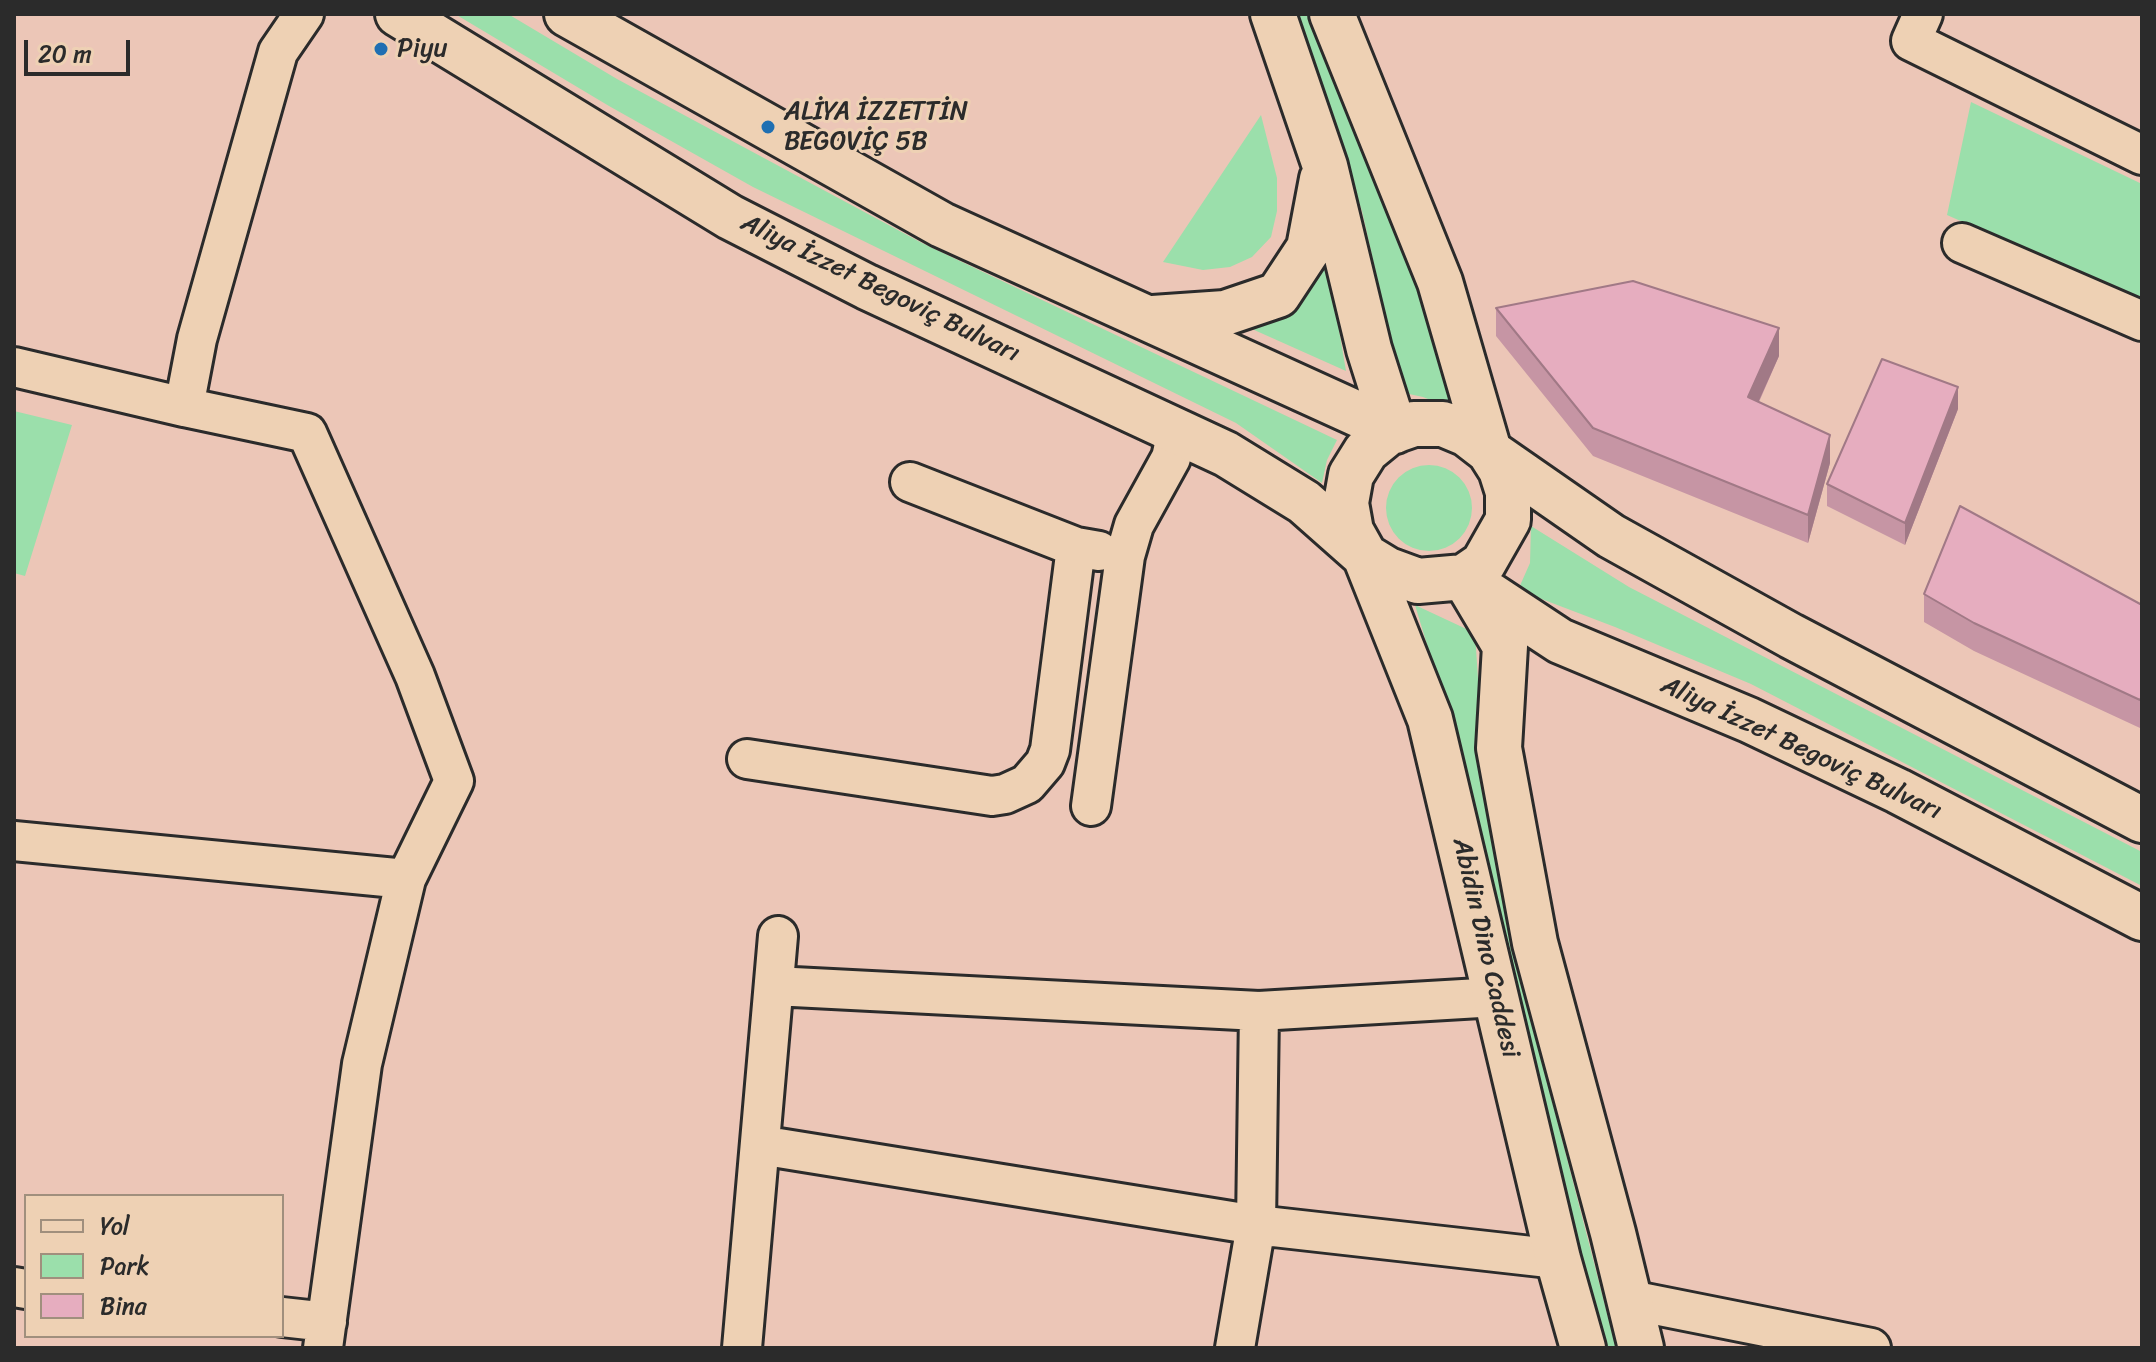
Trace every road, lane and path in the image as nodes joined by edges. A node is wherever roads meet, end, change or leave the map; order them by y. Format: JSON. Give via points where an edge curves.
{"nodes":[{"id":1,"x":304,"y":14,"type":"edge"},
{"id":2,"x":398,"y":14,"type":"edge"},
{"id":3,"x":567,"y":14,"type":"edge"},
{"id":4,"x":1273,"y":14,"type":"edge"},
{"id":5,"x":1332,"y":14,"type":"edge"},
{"id":6,"x":1923,"y":14,"type":"edge"},
{"id":7,"x":2142,"y":155,"type":"edge"},
{"id":8,"x":1325,"y":166,"type":"junction"},
{"id":9,"x":1962,"y":243,"type":"dead end"},
{"id":10,"x":1146,"y":318,"type":"junction"},
{"id":11,"x":2142,"y":321,"type":"edge"},
{"id":12,"x":14,"y":367,"type":"edge"},
{"id":13,"x":184,"y":407,"type":"junction"},
{"id":14,"x":1177,"y":431,"type":"junction"},
{"id":15,"x":1395,"y":431,"type":"junction"},
{"id":16,"x":1489,"y":451,"type":"junction"},
{"id":17,"x":910,"y":482,"type":"dead end"},
{"id":18,"x":1076,"y":547,"type":"junction"},
{"id":19,"x":1125,"y":556,"type":"junction"},
{"id":20,"x":1365,"y":556,"type":"junction"},
{"id":21,"x":1464,"y":577,"type":"junction"},
{"id":22,"x":747,"y":759,"type":"dead end"},
{"id":23,"x":1091,"y":806,"type":"dead end"},
{"id":24,"x":2142,"y":820,"type":"edge"},
{"id":25,"x":14,"y":841,"type":"edge"},
{"id":26,"x":406,"y":879,"type":"junction"},
{"id":27,"x":2142,"y":918,"type":"edge"},
{"id":28,"x":778,"y":936,"type":"dead end"},
{"id":29,"x":774,"y":986,"type":"junction"},
{"id":30,"x":1497,"y":997,"type":"junction"},
{"id":31,"x":1259,"y":1011,"type":"junction"},
{"id":32,"x":760,"y":1145,"type":"junction"},
{"id":33,"x":1256,"y":1225,"type":"junction"},
{"id":34,"x":1558,"y":1259,"type":"junction"},
{"id":35,"x":1630,"y":1300,"type":"junction"},
{"id":36,"x":284,"y":1318,"type":"edge"},
{"id":37,"x":325,"y":1335,"type":"edge"},
{"id":38,"x":752,"y":1347,"type":"edge"},
{"id":39,"x":1234,"y":1348,"type":"edge"},
{"id":40,"x":1583,"y":1348,"type":"edge"},
{"id":41,"x":1641,"y":1348,"type":"edge"},
{"id":42,"x":1871,"y":1348,"type":"edge"}],
"edges":[{"from":1,"to":13,"type":"street","via":[[278,52],[197,339]]},
{"from":2,"to":14,"type":"main road","name":"Aliya İzzet Begoviç Bulvarı","via":[[730,217]]},
{"from":3,"to":10,"type":"main road","via":[[942,225]]},
{"from":4,"to":8,"type":"main road"},
{"from":5,"to":16,"type":"main road","via":[[1440,282]]},
{"from":6,"to":7,"type":"street","via":[[1911,41]]},
{"from":8,"to":10,"type":"main road","via":[[1309,248],[1278,295],[1225,313]]},
{"from":8,"to":15,"type":"main road","via":[[1369,349]]},
{"from":9,"to":11,"type":"street"},
{"from":10,"to":15,"type":"main road"},
{"from":12,"to":13,"type":"street"},
{"from":13,"to":26,"type":"street","via":[[307,433],[415,676],[454,781]]},
{"from":14,"to":19,"type":"street","via":[[1171,458],[1134,525]]},
{"from":14,"to":20,"type":"main road","name":"Aliya İzzet Begoviç Bulvarı","via":[[1304,502]]},
{"from":15,"to":16,"type":"main road","via":[[1414,424],[1443,424]]},
{"from":15,"to":20,"type":"main road","via":[[1366,451],[1351,475],[1346,503],[1351,531]]},
{"from":16,"to":21,"type":"main road","via":[[1508,492],[1508,520],[1483,564]]},
{"from":16,"to":24,"type":"main road","via":[[1625,544]]},
{"from":17,"to":18,"type":"street"},
{"from":18,"to":19,"type":"street"},
{"from":18,"to":22,"type":"street","via":[[1050,750],[1027,784],[992,796]]},
{"from":19,"to":23,"type":"street"},
{"from":20,"to":21,"type":"main road","via":[[1418,581]]},
{"from":20,"to":30,"type":"main road","name":"Abidin Dino Caddesi","via":[[1430,719]]},
{"from":21,"to":27,"type":"main road","name":"Aliya İzzet Begoviç Bulvarı","via":[[1560,641],[1898,791]]},
{"from":21,"to":35,"type":"main road","name":"Abidin Dino Caddesi","via":[[1505,646],[1499,748],[1535,943]]},
{"from":25,"to":26,"type":"street"},
{"from":26,"to":37,"type":"street","via":[[362,1064]]},
{"from":28,"to":29,"type":"street"},
{"from":29,"to":31,"type":"street"},
{"from":29,"to":32,"type":"street"},
{"from":30,"to":31,"type":"street"},
{"from":30,"to":34,"type":"main road","name":"Abidin Dino Caddesi"},
{"from":31,"to":33,"type":"street"},
{"from":32,"to":33,"type":"street"},
{"from":32,"to":38,"type":"street"},
{"from":33,"to":34,"type":"street"},
{"from":33,"to":39,"type":"street"},
{"from":34,"to":40,"type":"main road","name":"Abidin Dino Caddesi"},
{"from":35,"to":41,"type":"main road","name":"Abidin Dino Caddesi"},
{"from":35,"to":42,"type":"street"},
{"from":36,"to":37,"type":"street"}]}
